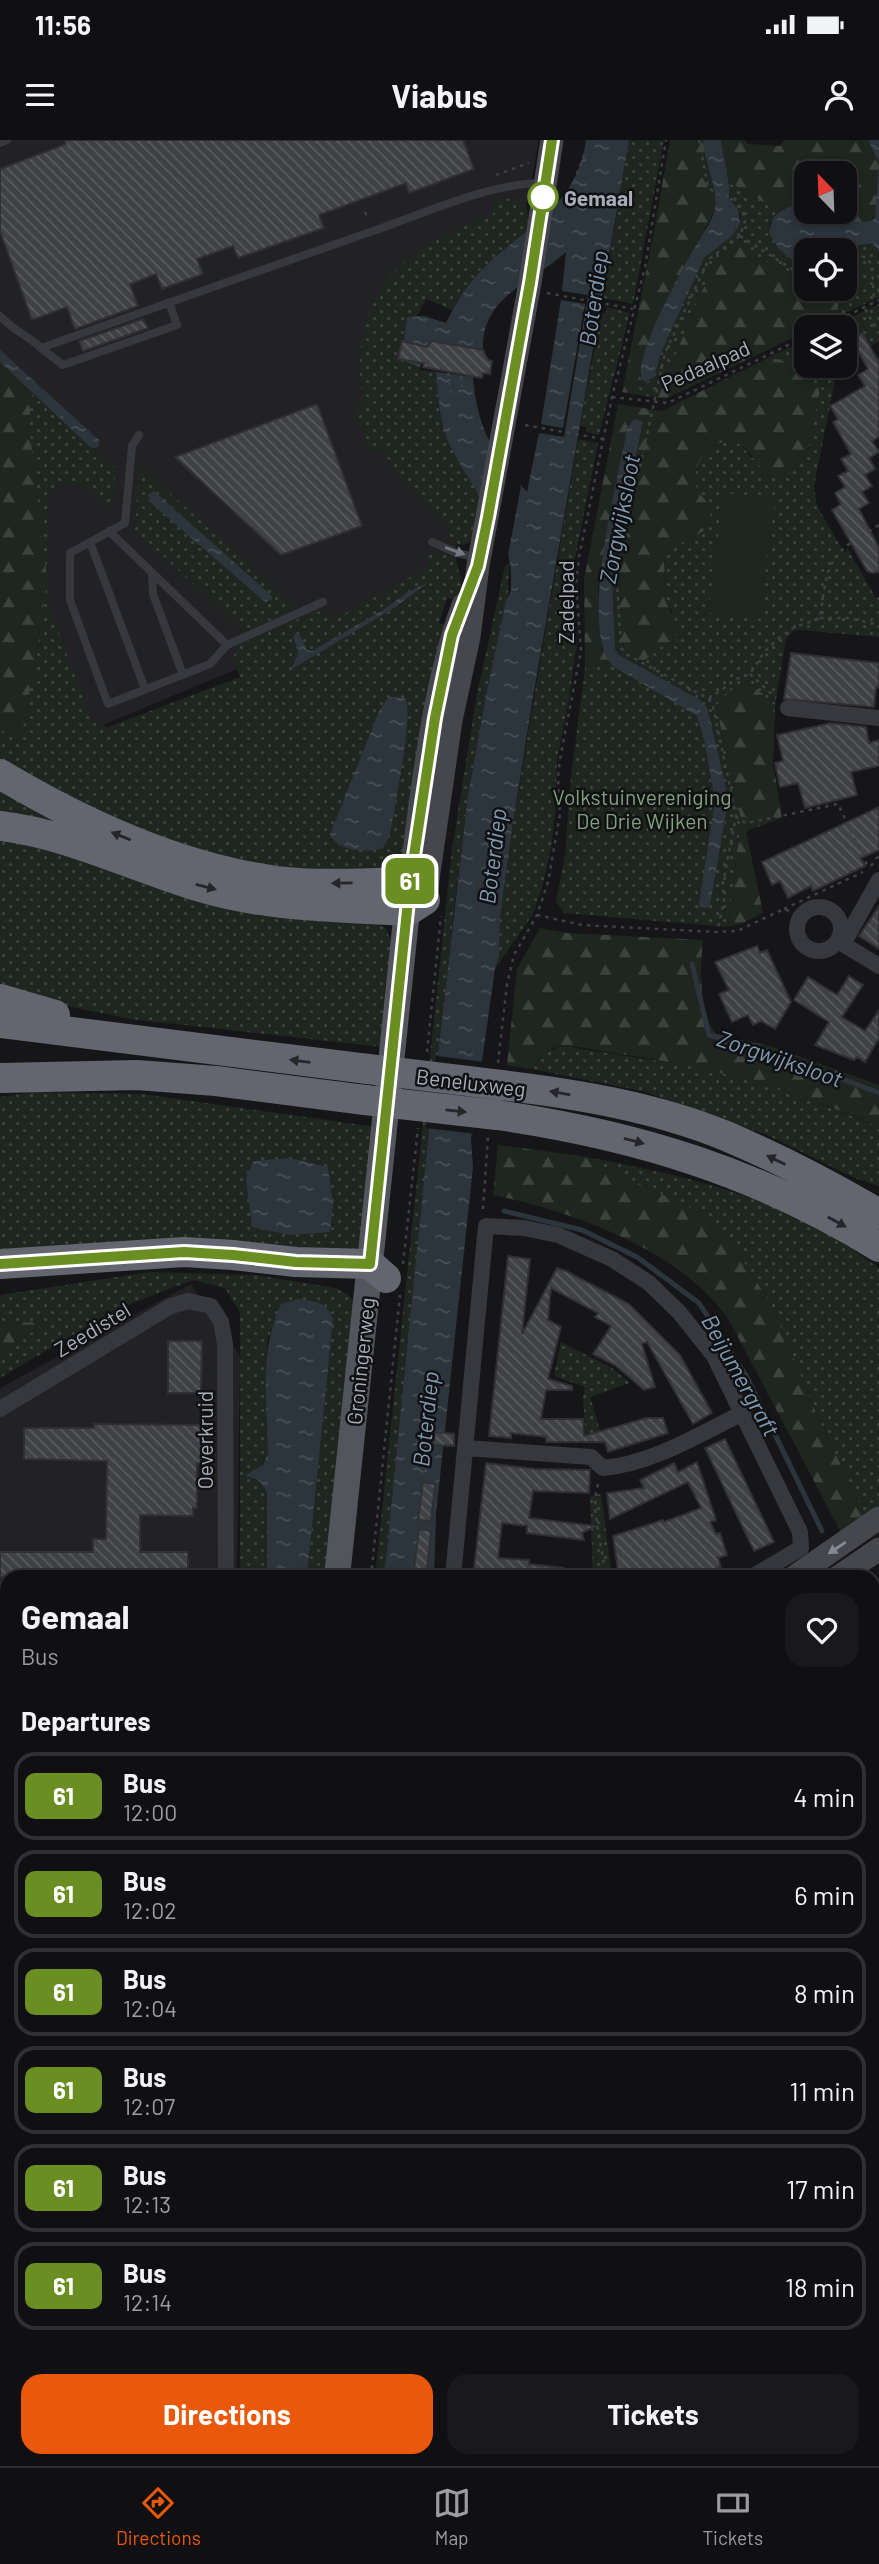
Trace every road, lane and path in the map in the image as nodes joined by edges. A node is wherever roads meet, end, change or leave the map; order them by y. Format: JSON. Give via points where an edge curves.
{"nodes":[{"id":1,"x":8,"y":140,"type":"edge"},
{"id":2,"x":552,"y":140,"type":"edge"},
{"id":3,"x":666,"y":140,"type":"edge"},
{"id":4,"x":699,"y":140,"type":"edge"},
{"id":5,"x":0,"y":143,"type":"edge"},
{"id":6,"x":585,"y":153,"type":"dead end"},
{"id":7,"x":574,"y":182,"type":"dead end"},
{"id":8,"x":544,"y":183,"type":"junction"},
{"id":9,"x":740,"y":236,"type":"junction"},
{"id":10,"x":857,"y":256,"type":"edge"},
{"id":11,"x":794,"y":270,"type":"edge"},
{"id":12,"x":539,"y":288,"type":"junction"},
{"id":13,"x":877,"y":301,"type":"edge"},
{"id":14,"x":169,"y":302,"type":"junction"},
{"id":15,"x":864,"y":307,"type":"junction"},
{"id":16,"x":634,"y":309,"type":"junction"},
{"id":17,"x":848,"y":315,"type":"edge"},
{"id":18,"x":0,"y":316,"type":"edge"},
{"id":19,"x":879,"y":333,"type":"edge"},
{"id":20,"x":794,"y":342,"type":"edge"},
{"id":21,"x":41,"y":348,"type":"junction"},
{"id":22,"x":448,"y":373,"type":"dead end"},
{"id":23,"x":461,"y":376,"type":"dead end"},
{"id":24,"x":463,"y":394,"type":"dead end"},
{"id":25,"x":451,"y":395,"type":"dead end"},
{"id":26,"x":612,"y":397,"type":"junction"},
{"id":27,"x":652,"y":402,"type":"junction"},
{"id":28,"x":525,"y":425,"type":"dead end"},
{"id":29,"x":139,"y":435,"type":"dead end"},
{"id":30,"x":603,"y":439,"type":"junction"},
{"id":31,"x":879,"y":525,"type":"edge"},
{"id":32,"x":109,"y":531,"type":"junction"},
{"id":33,"x":90,"y":542,"type":"junction"},
{"id":34,"x":432,"y":542,"type":"dead end"},
{"id":35,"x":479,"y":563,"type":"junction"},
{"id":36,"x":152,"y":573,"type":"junction"},
{"id":37,"x":324,"y":603,"type":"dead end"},
{"id":38,"x":820,"y":618,"type":"junction"},
{"id":39,"x":879,"y":625,"type":"edge"},
{"id":40,"x":227,"y":645,"type":"junction"},
{"id":41,"x":750,"y":674,"type":"junction"},
{"id":42,"x":183,"y":675,"type":"junction"},
{"id":43,"x":145,"y":689,"type":"junction"},
{"id":44,"x":709,"y":699,"type":"junction"},
{"id":45,"x":788,"y":708,"type":"joint"},
{"id":46,"x":879,"y":718,"type":"edge"},
{"id":47,"x":0,"y":774,"type":"edge"},
{"id":48,"x":736,"y":816,"type":"junction"},
{"id":49,"x":0,"y":826,"type":"edge"},
{"id":50,"x":879,"y":855,"type":"edge"},
{"id":51,"x":874,"y":875,"type":"edge"},
{"id":52,"x":414,"y":898,"type":"junction"},
{"id":53,"x":784,"y":909,"type":"junction"},
{"id":54,"x":537,"y":915,"type":"junction"},
{"id":55,"x":801,"y":916,"type":"junction"},
{"id":56,"x":717,"y":932,"type":"junction"},
{"id":57,"x":841,"y":943,"type":"junction"},
{"id":58,"x":879,"y":966,"type":"edge"},
{"id":59,"x":0,"y":999,"type":"edge"},
{"id":60,"x":0,"y":1023,"type":"edge"},
{"id":61,"x":149,"y":1042,"type":"junction"},
{"id":62,"x":0,"y":1043,"type":"edge"},
{"id":63,"x":500,"y":1073,"type":"junction"},
{"id":64,"x":38,"y":1076,"type":"junction"},
{"id":65,"x":0,"y":1078,"type":"edge"},
{"id":66,"x":216,"y":1081,"type":"junction"},
{"id":67,"x":0,"y":1086,"type":"edge"},
{"id":68,"x":493,"y":1128,"type":"junction"},
{"id":69,"x":838,"y":1190,"type":"junction"},
{"id":70,"x":879,"y":1198,"type":"edge"},
{"id":71,"x":879,"y":1214,"type":"edge"},
{"id":72,"x":486,"y":1226,"type":"junction"},
{"id":73,"x":879,"y":1247,"type":"edge"},
{"id":74,"x":0,"y":1264,"type":"edge"},
{"id":75,"x":375,"y":1276,"type":"junction"},
{"id":76,"x":0,"y":1284,"type":"edge"},
{"id":77,"x":211,"y":1306,"type":"joint"},
{"id":78,"x":0,"y":1409,"type":"edge"},
{"id":79,"x":743,"y":1413,"type":"junction"},
{"id":80,"x":466,"y":1448,"type":"junction"},
{"id":81,"x":603,"y":1468,"type":"junction"},
{"id":82,"x":879,"y":1518,"type":"edge"},
{"id":83,"x":879,"y":1549,"type":"edge"},
{"id":84,"x":226,"y":1570,"type":"edge"},
{"id":85,"x":338,"y":1570,"type":"edge"},
{"id":86,"x":355,"y":1570,"type":"edge"},
{"id":87,"x":454,"y":1570,"type":"edge"},
{"id":88,"x":604,"y":1570,"type":"edge"},
{"id":89,"x":764,"y":1570,"type":"edge"},
{"id":90,"x":804,"y":1570,"type":"edge"},
{"id":91,"x":848,"y":1570,"type":"edge"}],
"edges":[{"from":1,"to":5,"type":"lane"},
{"from":2,"to":8,"type":"main road","name":"Groningerweg"},
{"from":3,"to":16,"type":"path","name":"Zadelpad"},
{"from":4,"to":9,"type":"path","via":[[708,187],[729,196],[742,209]]},
{"from":6,"to":7,"type":"path"},
{"from":8,"to":12,"type":"main road","name":"Groningerweg"},
{"from":8,"to":14,"type":"lane","via":[[500,189]]},
{"from":9,"to":11,"type":"path"},
{"from":9,"to":27,"type":"path","via":[[709,259],[665,353]]},
{"from":10,"to":13,"type":"path","via":[[866,257],[872,265]]},
{"from":12,"to":16,"type":"path"},
{"from":12,"to":35,"type":"main road","name":"Groningerweg","via":[[501,444]]},
{"from":13,"to":15,"type":"path"},
{"from":14,"to":21,"type":"lane"},
{"from":14,"to":21,"type":"lane","via":[[177,325],[63,365]]},
{"from":15,"to":17,"type":"path"},
{"from":15,"to":19,"type":"path"},
{"from":16,"to":26,"type":"path","name":"Zadelpad"},
{"from":18,"to":21,"type":"lane"},
{"from":20,"to":27,"type":"path","name":"Pedaalpad","via":[[668,403]]},
{"from":22,"to":25,"type":"path"},
{"from":23,"to":24,"type":"path"},
{"from":26,"to":27,"type":"path","name":"Pedaalpad"},
{"from":26,"to":30,"type":"path","name":"Zadelpad"},
{"from":27,"to":44,"type":"path","via":[[618,571],[619,638],[626,654]]},
{"from":28,"to":30,"type":"path"},
{"from":29,"to":32,"type":"lane","via":[[132,446],[125,523]]},
{"from":30,"to":54,"type":"path","name":"Zadelpad","via":[[579,556],[576,584],[581,651],[560,759],[560,814]]},
{"from":31,"to":38,"type":"path","via":[[847,545],[830,564]]},
{"from":32,"to":33,"type":"lane"},
{"from":32,"to":36,"type":"lane"},
{"from":33,"to":43,"type":"lane"},
{"from":33,"to":43,"type":"lane","via":[[70,553],[70,600],[108,704]]},
{"from":34,"to":35,"type":"lane","one_way":true},
{"from":35,"to":52,"type":"main road","name":"Groningerweg","via":[[452,635],[435,718]]},
{"from":36,"to":40,"type":"lane"},
{"from":36,"to":42,"type":"lane","via":[[153,594]]},
{"from":37,"to":40,"type":"lane"},
{"from":38,"to":39,"type":"path"},
{"from":38,"to":41,"type":"path","via":[[779,638]]},
{"from":40,"to":42,"type":"lane","via":[[210,664]]},
{"from":41,"to":44,"type":"path"},
{"from":41,"to":45,"type":"path"},
{"from":42,"to":43,"type":"lane"},
{"from":44,"to":48,"type":"path"},
{"from":45,"to":46,"type":"street"},
{"from":52,"to":47,"type":"highway","one_way":true,"via":[[276,881],[172,855],[102,828]]},
{"from":48,"to":51,"type":"path","via":[[747,823],[838,804]]},
{"from":48,"to":56,"type":"path"},
{"from":49,"to":52,"type":"highway","one_way":true,"via":[[33,830],[202,887],[278,902]]},
{"from":50,"to":51,"type":"path"},
{"from":51,"to":53,"type":"path"},
{"from":51,"to":57,"type":"street"},
{"from":52,"to":75,"type":"main road","name":"Groningerweg"},
{"from":53,"to":55,"type":"path"},
{"from":53,"to":56,"type":"path","via":[[737,931]]},
{"from":54,"to":56,"type":"path","via":[[582,925]]},
{"from":54,"to":63,"type":"path","name":"Zadelpad","via":[[514,955],[507,984]]},
{"from":55,"to":57,"type":"street","via":[[818,907],[829,909],[837,917]]},
{"from":55,"to":57,"type":"street","via":[[797,928],[804,946],[820,950]]},
{"from":57,"to":58,"type":"street"},
{"from":59,"to":61,"type":"highway"},
{"from":60,"to":61,"type":"highway","name":"Beneluxweg"},
{"from":63,"to":61,"type":"highway","name":"Beneluxweg","one_way":true,"bridge":true,"via":[[368,1069]]},
{"from":62,"to":66,"type":"highway","via":[[87,1053]]},
{"from":69,"to":63,"type":"highway","name":"Beneluxweg","one_way":true,"via":[[724,1135],[638,1108],[554,1092]]},
{"from":64,"to":65,"type":"highway"},
{"from":64,"to":66,"type":"highway","via":[[137,1075]]},
{"from":64,"to":67,"type":"highway"},
{"from":66,"to":68,"type":"highway","name":"Beneluxweg","one_way":true,"bridge":true,"via":[[365,1100]]},
{"from":68,"to":72,"type":"path","via":[[482,1217]]},
{"from":68,"to":73,"type":"highway","name":"Beneluxweg","one_way":true,"via":[[594,1132],[697,1161],[791,1198]]},
{"from":69,"to":70,"type":"highway"},
{"from":69,"to":71,"type":"highway","name":"Beneluxweg"},
{"from":72,"to":79,"type":"street","via":[[558,1235],[612,1259],[649,1283],[714,1356]]},
{"from":72,"to":80,"type":"street"},
{"from":74,"to":75,"type":"highway","via":[[184,1252],[306,1263]]},
{"from":75,"to":76,"type":"highway","via":[[339,1283],[262,1268],[185,1264],[97,1268]]},
{"from":75,"to":85,"type":"main road","name":"Groningerweg"},
{"from":75,"to":86,"type":"main road","name":"Groningerweg"},
{"from":77,"to":78,"type":"street","name":"Zeedistel","via":[[188,1301],[171,1306]]},
{"from":77,"to":84,"type":"street","name":"Oeverkruid","via":[[221,1322],[225,1344]]},
{"from":79,"to":81,"type":"street","via":[[668,1449],[624,1466]]},
{"from":79,"to":89,"type":"street","via":[[800,1532],[801,1548]]},
{"from":80,"to":81,"type":"street","via":[[592,1457]]},
{"from":80,"to":87,"type":"street"},
{"from":81,"to":88,"type":"path","via":[[596,1493]]},
{"from":82,"to":90,"type":"main road","one_way":true},
{"from":83,"to":91,"type":"main road"}]}
